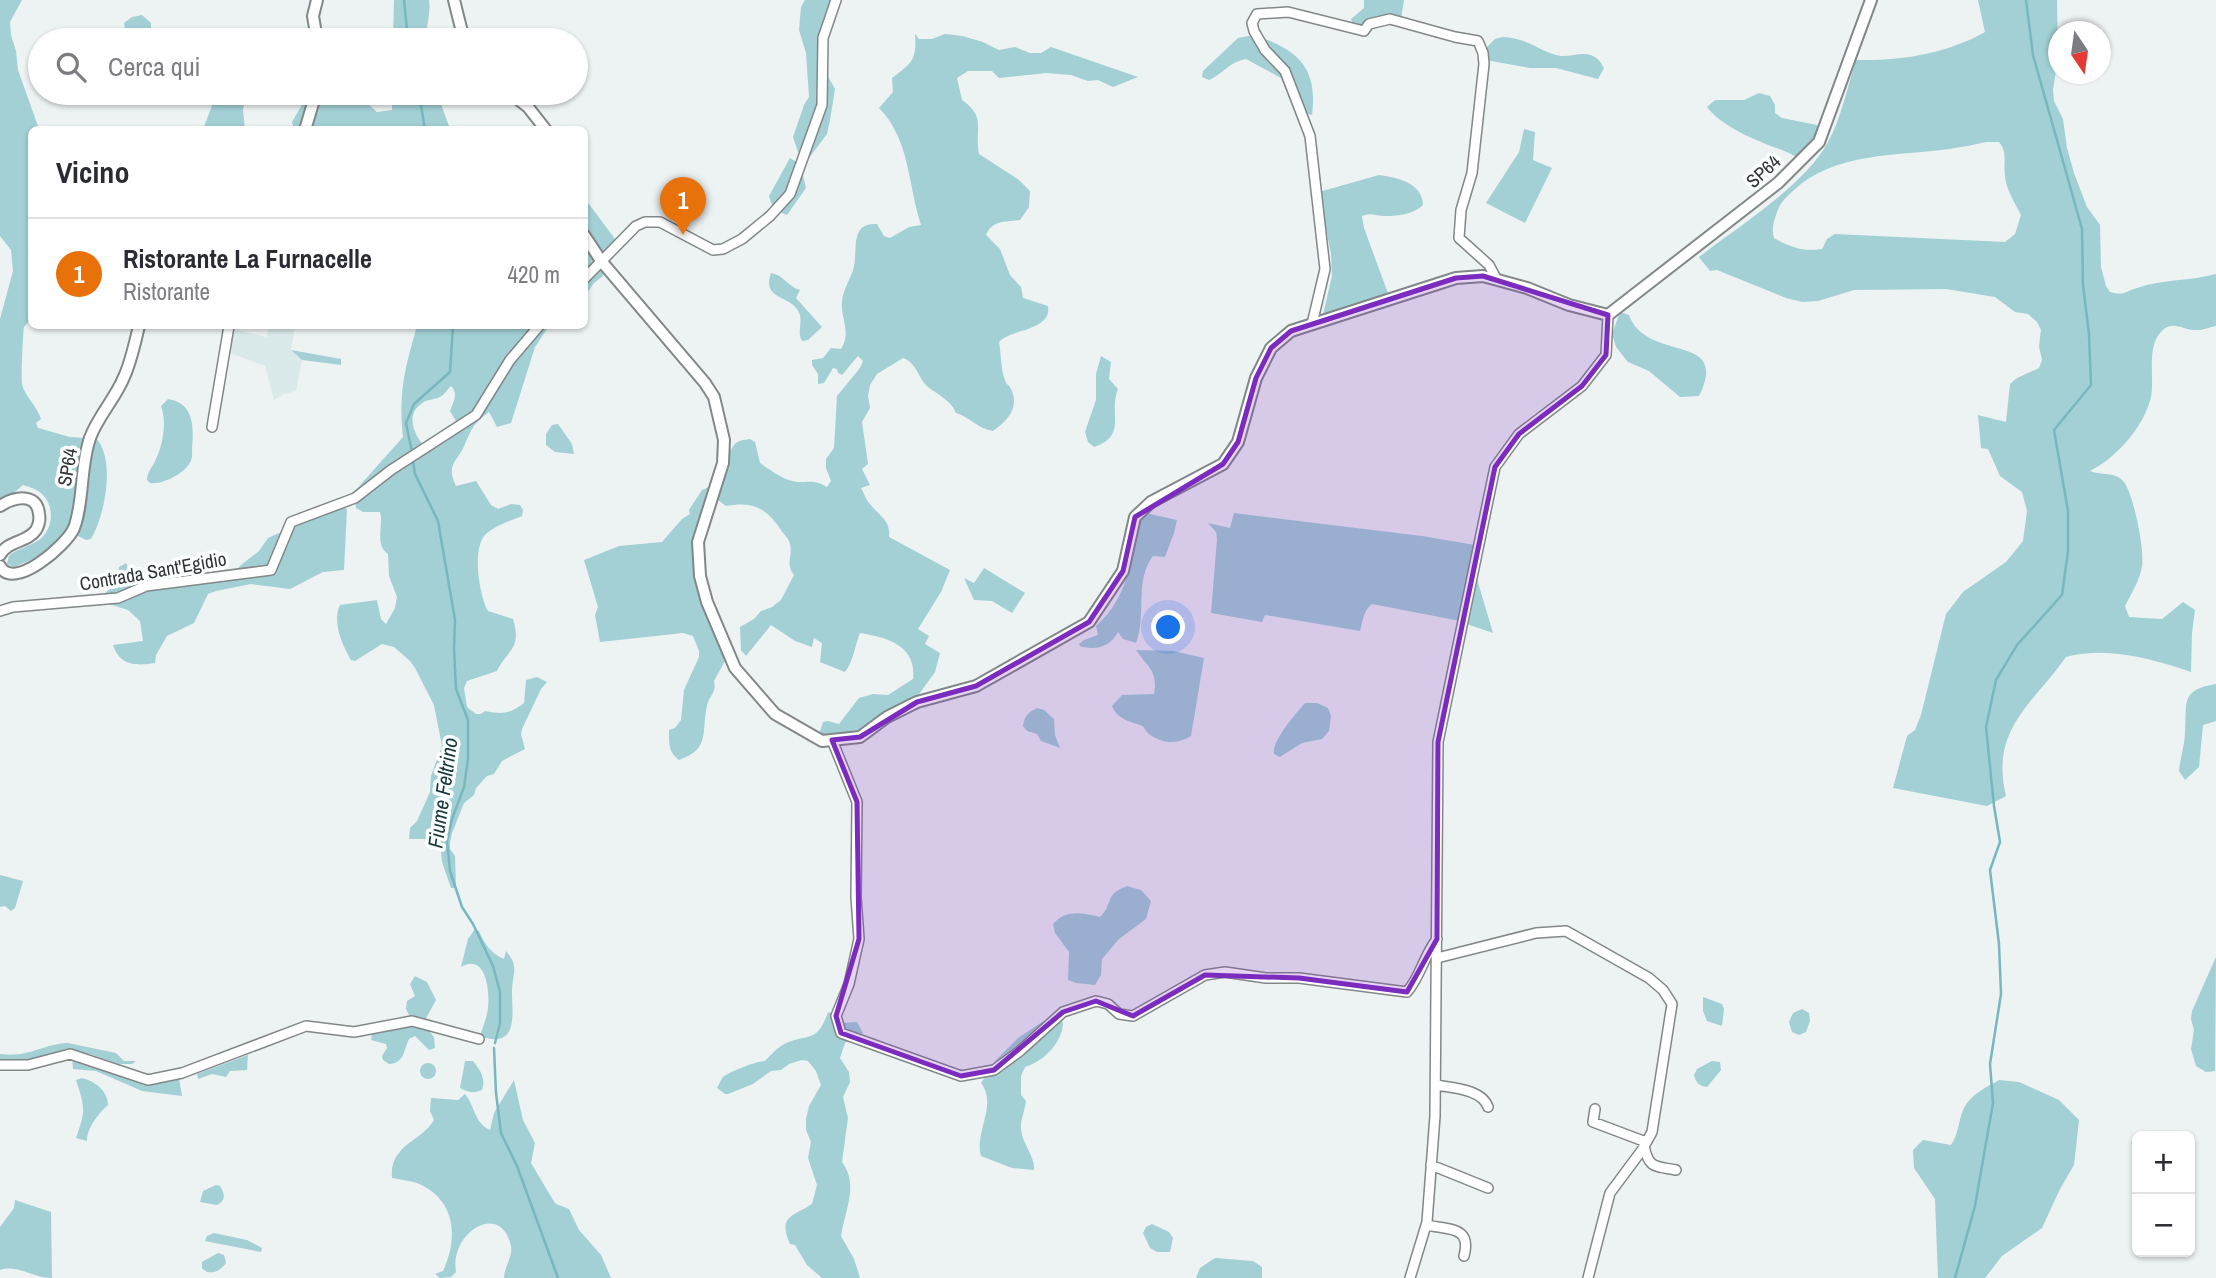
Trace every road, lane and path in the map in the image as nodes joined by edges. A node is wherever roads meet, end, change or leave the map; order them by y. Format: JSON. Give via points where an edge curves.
{"nodes":[{"id":1,"x":317,"y":0,"type":"edge"},
{"id":2,"x":454,"y":0,"type":"edge"},
{"id":3,"x":836,"y":0,"type":"edge"},
{"id":4,"x":1871,"y":0,"type":"edge"},
{"id":5,"x":315,"y":28,"type":"edge"},
{"id":6,"x":461,"y":28,"type":"edge"},
{"id":7,"x":312,"y":105,"type":"edge"},
{"id":8,"x":525,"y":105,"type":"edge"},
{"id":9,"x":306,"y":126,"type":"edge"},
{"id":10,"x":542,"y":126,"type":"edge"},
{"id":11,"x":588,"y":241,"type":"edge"},
{"id":12,"x":602,"y":262,"type":"junction"},
{"id":13,"x":588,"y":275,"type":"edge"},
{"id":14,"x":1497,"y":280,"type":"junction"},
{"id":15,"x":1608,"y":315,"type":"junction"},
{"id":16,"x":1312,"y":324,"type":"junction"},
{"id":17,"x":138,"y":329,"type":"edge"},
{"id":18,"x":228,"y":329,"type":"edge"},
{"id":19,"x":537,"y":329,"type":"edge"},
{"id":20,"x":212,"y":427,"type":"dead end"},
{"id":21,"x":0,"y":506,"type":"edge"},
{"id":22,"x":0,"y":555,"type":"edge"},
{"id":23,"x":0,"y":568,"type":"edge"},
{"id":24,"x":0,"y":611,"type":"edge"},
{"id":25,"x":832,"y":740,"type":"junction"},
{"id":26,"x":1437,"y":939,"type":"junction"},
{"id":27,"x":1437,"y":958,"type":"junction"},
{"id":28,"x":479,"y":1039,"type":"dead end"},
{"id":29,"x":0,"y":1065,"type":"edge"},
{"id":30,"x":1436,"y":1085,"type":"junction"},
{"id":31,"x":1489,"y":1107,"type":"dead end"},
{"id":32,"x":1595,"y":1109,"type":"dead end"},
{"id":33,"x":1645,"y":1144,"type":"junction"},
{"id":34,"x":1432,"y":1165,"type":"junction"},
{"id":35,"x":1676,"y":1170,"type":"dead end"},
{"id":36,"x":1488,"y":1188,"type":"dead end"},
{"id":37,"x":1426,"y":1225,"type":"junction"},
{"id":38,"x":1464,"y":1256,"type":"dead end"},
{"id":39,"x":1409,"y":1278,"type":"edge"},
{"id":40,"x":1588,"y":1278,"type":"edge"}],
"edges":[{"from":1,"to":5,"type":"street"},
{"from":2,"to":6,"type":"street"},
{"from":3,"to":12,"type":"street","via":[[823,38],[822,105],[790,194],[742,239],[723,249],[713,250],[660,222],[645,222]]},
{"from":4,"to":15,"type":"street","name":"SP64","number":"SP64","via":[[1819,142],[1778,183]]},
{"from":7,"to":9,"type":"street"},
{"from":8,"to":10,"type":"street"},
{"from":11,"to":12,"type":"street"},
{"from":12,"to":13,"type":"street"},
{"from":12,"to":25,"type":"street","via":[[714,397],[724,440],[723,463],[703,522],[698,556],[707,602],[735,668],[775,714],[822,741]]},
{"from":14,"to":15,"type":"street"},
{"from":14,"to":16,"type":"street","via":[[1456,278]]},
{"from":14,"to":16,"type":"street","via":[[1489,265],[1459,239],[1461,210],[1472,173],[1484,64],[1478,41],[1390,19],[1369,24],[1364,31],[1288,12],[1257,15],[1254,31],[1285,71],[1310,136],[1325,269]]},
{"from":15,"to":26,"type":"street","via":[[1606,355],[1582,386],[1519,434],[1494,467],[1438,742]]},
{"from":16,"to":25,"type":"street","via":[[1291,331],[1270,348],[1256,378],[1238,442],[1223,464],[1151,502],[1135,517],[1123,571],[1089,622],[976,685],[917,702],[860,737]]},
{"from":17,"to":23,"type":"street","name":"SP64","via":[[124,378],[90,438],[74,529],[28,570],[12,575]]},
{"from":18,"to":20,"type":"street"},
{"from":19,"to":24,"type":"street","name":"Contrada Sant'Egidio","via":[[510,360],[476,415],[355,498],[291,522],[271,570],[146,586],[118,598]]},
{"from":21,"to":22,"type":"street","name":"SP64","via":[[26,498],[34,501],[40,521],[30,536],[5,547]]},
{"from":25,"to":26,"type":"street","via":[[857,802],[859,939],[836,1016],[841,1033],[961,1076],[994,1070],[1063,1012],[1096,1002],[1133,1016],[1205,975],[1225,972],[1299,978],[1407,992]]},
{"from":26,"to":27,"type":"street"},
{"from":27,"to":30,"type":"street"},
{"from":27,"to":33,"type":"street","via":[[1566,930],[1663,990],[1672,1004],[1656,1119]]},
{"from":28,"to":29,"type":"street","via":[[412,1021],[355,1032],[306,1026],[182,1073],[148,1080],[70,1054],[28,1065]]},
{"from":30,"to":31,"type":"street","via":[[1479,1095]]},
{"from":30,"to":34,"type":"street"},
{"from":32,"to":33,"type":"street","via":[[1593,1122]]},
{"from":33,"to":35,"type":"street","via":[[1651,1165]]},
{"from":33,"to":40,"type":"street","via":[[1610,1193]]},
{"from":34,"to":36,"type":"street"},
{"from":34,"to":37,"type":"street"},
{"from":37,"to":38,"type":"street","via":[[1466,1237]]},
{"from":37,"to":39,"type":"street"}]}
